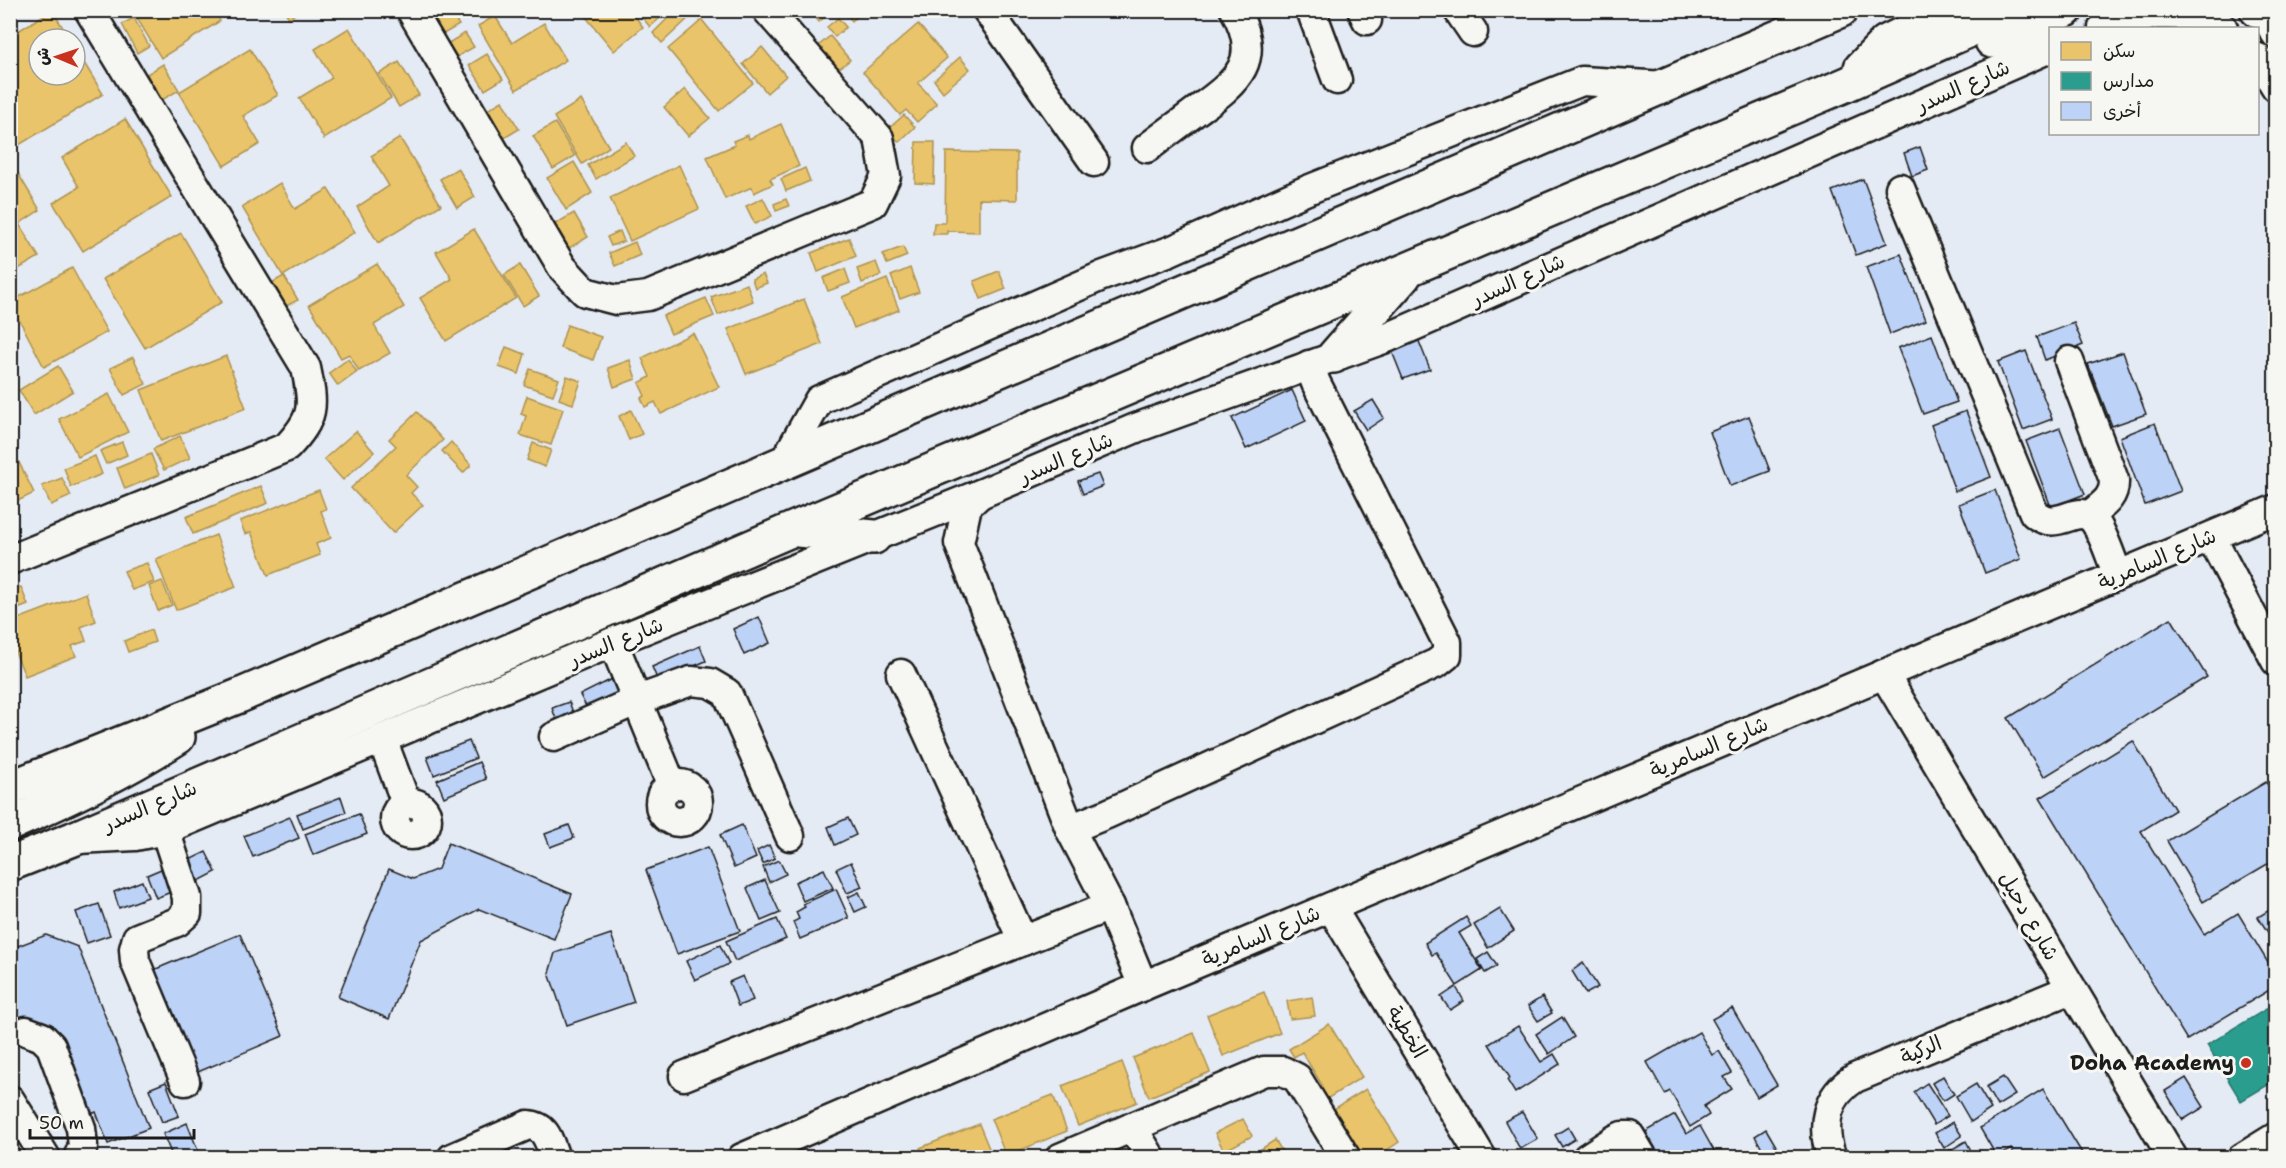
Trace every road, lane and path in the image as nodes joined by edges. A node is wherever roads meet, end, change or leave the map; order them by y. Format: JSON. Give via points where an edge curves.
{"nodes":[{"id":1,"x":89,"y":10,"type":"edge"},
{"id":2,"x":411,"y":10,"type":"edge"},
{"id":3,"x":767,"y":10,"type":"edge"},
{"id":4,"x":987,"y":10,"type":"edge"},
{"id":5,"x":1235,"y":10,"type":"edge"},
{"id":6,"x":1311,"y":10,"type":"edge"},
{"id":7,"x":1840,"y":10,"type":"edge"},
{"id":8,"x":1952,"y":10,"type":"edge"},
{"id":9,"x":2015,"y":10,"type":"edge"},
{"id":10,"x":2066,"y":10,"type":"edge"},
{"id":11,"x":2107,"y":27,"type":"edge"},
{"id":12,"x":2221,"y":27,"type":"edge"},
{"id":13,"x":2049,"y":48,"type":"edge"},
{"id":14,"x":2259,"y":60,"type":"edge"},
{"id":15,"x":1337,"y":80,"type":"dead end"},
{"id":16,"x":1845,"y":85,"type":"junction"},
{"id":17,"x":1665,"y":86,"type":"junction"},
{"id":18,"x":2276,"y":87,"type":"edge"},
{"id":19,"x":1147,"y":148,"type":"dead end"},
{"id":20,"x":1094,"y":162,"type":"dead end"},
{"id":21,"x":1900,"y":188,"type":"dead end"},
{"id":22,"x":1411,"y":268,"type":"junction"},
{"id":23,"x":1322,"y":361,"type":"junction"},
{"id":24,"x":2069,"y":361,"type":"dead end"},
{"id":25,"x":783,"y":464,"type":"junction"},
{"id":26,"x":980,"y":494,"type":"junction"},
{"id":27,"x":2276,"y":509,"type":"edge"},
{"id":28,"x":2089,"y":516,"type":"junction"},
{"id":29,"x":904,"y":525,"type":"junction"},
{"id":30,"x":793,"y":529,"type":"junction"},
{"id":31,"x":874,"y":537,"type":"junction"},
{"id":32,"x":2211,"y":537,"type":"junction"},
{"id":33,"x":959,"y":543,"type":"junction"},
{"id":34,"x":10,"y":560,"type":"edge"},
{"id":35,"x":2118,"y":576,"type":"junction"},
{"id":36,"x":613,"y":642,"type":"junction"},
{"id":37,"x":2276,"y":661,"type":"edge"},
{"id":38,"x":901,"y":674,"type":"dead end"},
{"id":39,"x":1884,"y":674,"type":"junction"},
{"id":40,"x":239,"y":696,"type":"junction"},
{"id":41,"x":638,"y":700,"type":"junction"},
{"id":42,"x":554,"y":737,"type":"dead end"},
{"id":43,"x":382,"y":739,"type":"junction"},
{"id":44,"x":672,"y":786,"type":"dead end"},
{"id":45,"x":10,"y":788,"type":"edge"},
{"id":46,"x":406,"y":803,"type":"dead end"},
{"id":47,"x":10,"y":824,"type":"edge"},
{"id":48,"x":1070,"y":829,"type":"junction"},
{"id":49,"x":165,"y":830,"type":"junction"},
{"id":50,"x":790,"y":837,"type":"dead end"},
{"id":51,"x":73,"y":839,"type":"junction"},
{"id":52,"x":14,"y":864,"type":"edge"},
{"id":53,"x":1110,"y":906,"type":"junction"},
{"id":54,"x":1331,"y":907,"type":"junction"},
{"id":55,"x":1023,"y":941,"type":"junction"},
{"id":56,"x":1143,"y":986,"type":"junction"},
{"id":57,"x":2071,"y":989,"type":"junction"},
{"id":58,"x":26,"y":1032,"type":"dead end"},
{"id":59,"x":684,"y":1076,"type":"dead end"},
{"id":60,"x":185,"y":1081,"type":"dead end"},
{"id":61,"x":10,"y":1100,"type":"edge"},
{"id":62,"x":1132,"y":1127,"type":"junction"},
{"id":63,"x":2276,"y":1137,"type":"edge"},
{"id":64,"x":46,"y":1158,"type":"edge"},
{"id":65,"x":78,"y":1158,"type":"edge"},
{"id":66,"x":452,"y":1158,"type":"edge"},
{"id":67,"x":555,"y":1158,"type":"edge"},
{"id":68,"x":742,"y":1158,"type":"edge"},
{"id":69,"x":1060,"y":1158,"type":"edge"},
{"id":70,"x":1151,"y":1158,"type":"edge"},
{"id":71,"x":1346,"y":1158,"type":"edge"},
{"id":72,"x":1482,"y":1158,"type":"edge"},
{"id":73,"x":1587,"y":1158,"type":"edge"},
{"id":74,"x":1642,"y":1158,"type":"edge"},
{"id":75,"x":1832,"y":1158,"type":"edge"},
{"id":76,"x":2173,"y":1158,"type":"edge"},
{"id":77,"x":2242,"y":1158,"type":"edge"}],
"edges":[{"from":1,"to":34,"type":"street","via":[[306,368],[313,400],[305,428],[287,447]]},
{"from":2,"to":3,"type":"street","via":[[562,267],[585,292],[616,300],[648,297],[873,203],[886,176],[879,138]]},
{"from":4,"to":20,"type":"street"},
{"from":5,"to":19,"type":"street","via":[[1246,40],[1246,58],[1240,75]]},
{"from":6,"to":15,"type":"street"},
{"from":7,"to":17,"type":"main road"},
{"from":8,"to":16,"type":"main road","via":[[1886,42]]},
{"from":9,"to":16,"type":"main road","name":"شارع السدر"},
{"from":10,"to":16,"type":"main road","via":[[1893,82]]},
{"from":11,"to":12,"type":"street","via":[[2156,14],[2196,15]]},
{"from":13,"to":23,"type":"street","name":"شارع السدر","via":[[1389,337]]},
{"from":14,"to":18,"type":"street"},
{"from":16,"to":22,"type":"main road","name":"شارع السدر"},
{"from":17,"to":25,"type":"main road"},
{"from":17,"to":25,"type":"street","via":[[1582,81],[1101,276],[819,400]]},
{"from":21,"to":28,"type":"street","via":[[2034,513],[2043,521],[2052,522],[2079,514]]},
{"from":22,"to":23,"type":"main road"},
{"from":22,"to":30,"type":"main road","name":"شارع السدر"},
{"from":23,"to":26,"type":"street","name":"شارع السدر","via":[[1136,428]]},
{"from":23,"to":48,"type":"street","via":[[1316,383],[1447,642],[1447,655],[1437,663]]},
{"from":24,"to":28,"type":"street","via":[[2114,480],[2115,490]]},
{"from":25,"to":40,"type":"main road"},
{"from":26,"to":29,"type":"street","name":"شارع السدر"},
{"from":26,"to":33,"type":"street","via":[[967,506]]},
{"from":27,"to":32,"type":"street","name":"شارع السامرية"},
{"from":28,"to":35,"type":"street","via":[[2096,523]]},
{"from":29,"to":31,"type":"street","name":"شارع السدر"},
{"from":29,"to":33,"type":"street","via":[[929,526]]},
{"from":30,"to":31,"type":"main road"},
{"from":30,"to":51,"type":"main road","name":"شارع السدر"},
{"from":31,"to":36,"type":"street","name":"شارع السدر"},
{"from":32,"to":35,"type":"street","name":"شارع السامرية"},
{"from":32,"to":37,"type":"street"},
{"from":33,"to":48,"type":"street"},
{"from":35,"to":39,"type":"street","name":"شارع السامرية"},
{"from":36,"to":41,"type":"street"},
{"from":36,"to":43,"type":"street","name":"شارع السدر"},
{"from":38,"to":55,"type":"street"},
{"from":39,"to":54,"type":"street","name":"شارع السامرية"},
{"from":39,"to":57,"type":"street","name":"شارع دحيل"},
{"from":40,"to":45,"type":"main road"},
{"from":40,"to":47,"type":"main road","via":[[110,778]]},
{"from":41,"to":42,"type":"street"},
{"from":41,"to":44,"type":"street"},
{"from":41,"to":50,"type":"street","via":[[691,681],[710,683],[727,693]]},
{"from":43,"to":46,"type":"street"},
{"from":43,"to":49,"type":"street","name":"شارع السدر"},
{"from":48,"to":53,"type":"street"},
{"from":49,"to":51,"type":"street","name":"شارع السدر","via":[[135,836]]},
{"from":49,"to":60,"type":"street","via":[[187,897],[187,913],[177,922],[138,938],[134,949],[135,961]]},
{"from":51,"to":52,"type":"main road","name":"شارع السدر"},
{"from":53,"to":55,"type":"street"},
{"from":53,"to":56,"type":"street"},
{"from":54,"to":56,"type":"street","name":"شارع السامرية"},
{"from":54,"to":72,"type":"street","name":"الخطية"},
{"from":55,"to":59,"type":"street"},
{"from":56,"to":68,"type":"street","name":"شارع السامرية"},
{"from":57,"to":75,"type":"street","name":"الركية","via":[[1841,1087],[1827,1118],[1826,1137]]},
{"from":57,"to":76,"type":"street","name":"شارع دحيل"},
{"from":58,"to":65,"type":"street","via":[[42,1037],[51,1046],[81,1128],[83,1146]]},
{"from":61,"to":64,"type":"street"},
{"from":62,"to":69,"type":"street"},
{"from":62,"to":70,"type":"street"},
{"from":62,"to":71,"type":"street","via":[[1264,1071],[1283,1071],[1297,1078]]},
{"from":63,"to":77,"type":"street"},
{"from":66,"to":67,"type":"street","via":[[528,1125],[537,1125],[545,1131]]},
{"from":73,"to":74,"type":"street","via":[[1622,1136],[1630,1136]]}]}
